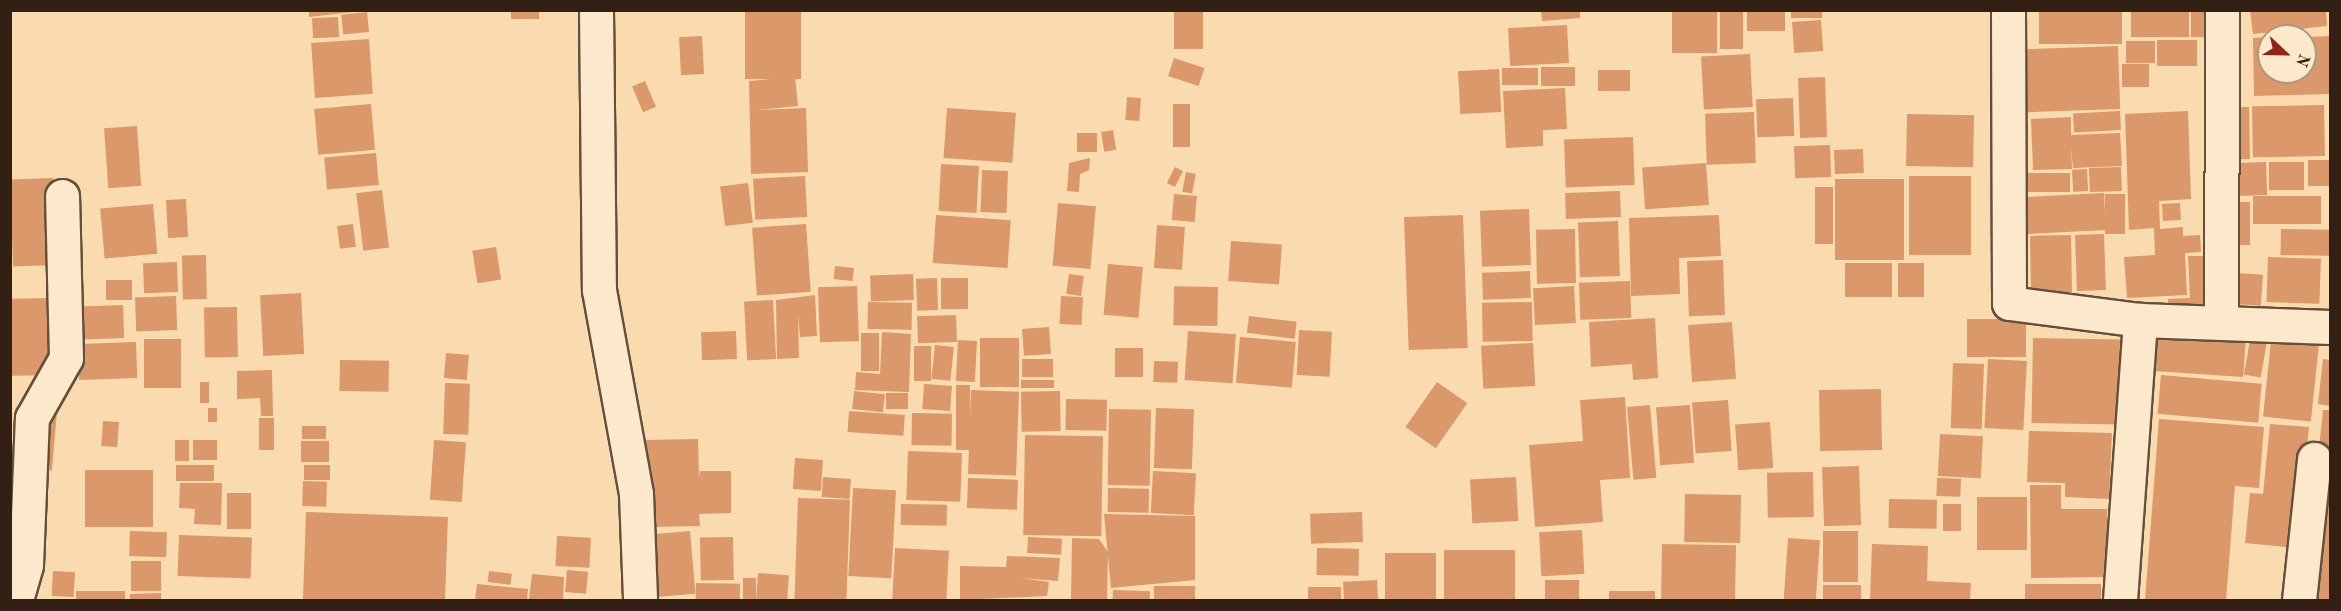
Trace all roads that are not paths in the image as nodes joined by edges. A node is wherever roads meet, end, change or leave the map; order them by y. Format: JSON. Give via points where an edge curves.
{"nodes":[{"id":1,"x":596,"y":10,"type":"edge"},
{"id":2,"x":2008,"y":10,"type":"edge"},
{"id":3,"x":2222,"y":10,"type":"edge"},
{"id":4,"x":62,"y":196,"type":"dead end"},
{"id":5,"x":2140,"y":320,"type":"junction"},
{"id":6,"x":2222,"y":320,"type":"junction"},
{"id":7,"x":2331,"y":327,"type":"edge"},
{"id":8,"x":2314,"y":459,"type":"dead end"},
{"id":9,"x":16,"y":600,"type":"edge"},
{"id":10,"x":640,"y":600,"type":"edge"},
{"id":11,"x":2120,"y":600,"type":"edge"},
{"id":12,"x":2299,"y":600,"type":"edge"}],
"edges":[{"from":1,"to":10,"type":"street","via":[[599,290],[636,494]]},
{"from":2,"to":5,"type":"street","via":[[2009,303]]},
{"from":3,"to":6,"type":"street"},
{"from":4,"to":9,"type":"street","via":[[66,358],[32,418],[26,565]]},
{"from":5,"to":6,"type":"street"},
{"from":5,"to":11,"type":"street"},
{"from":6,"to":7,"type":"street"},
{"from":8,"to":12,"type":"street"}]}
